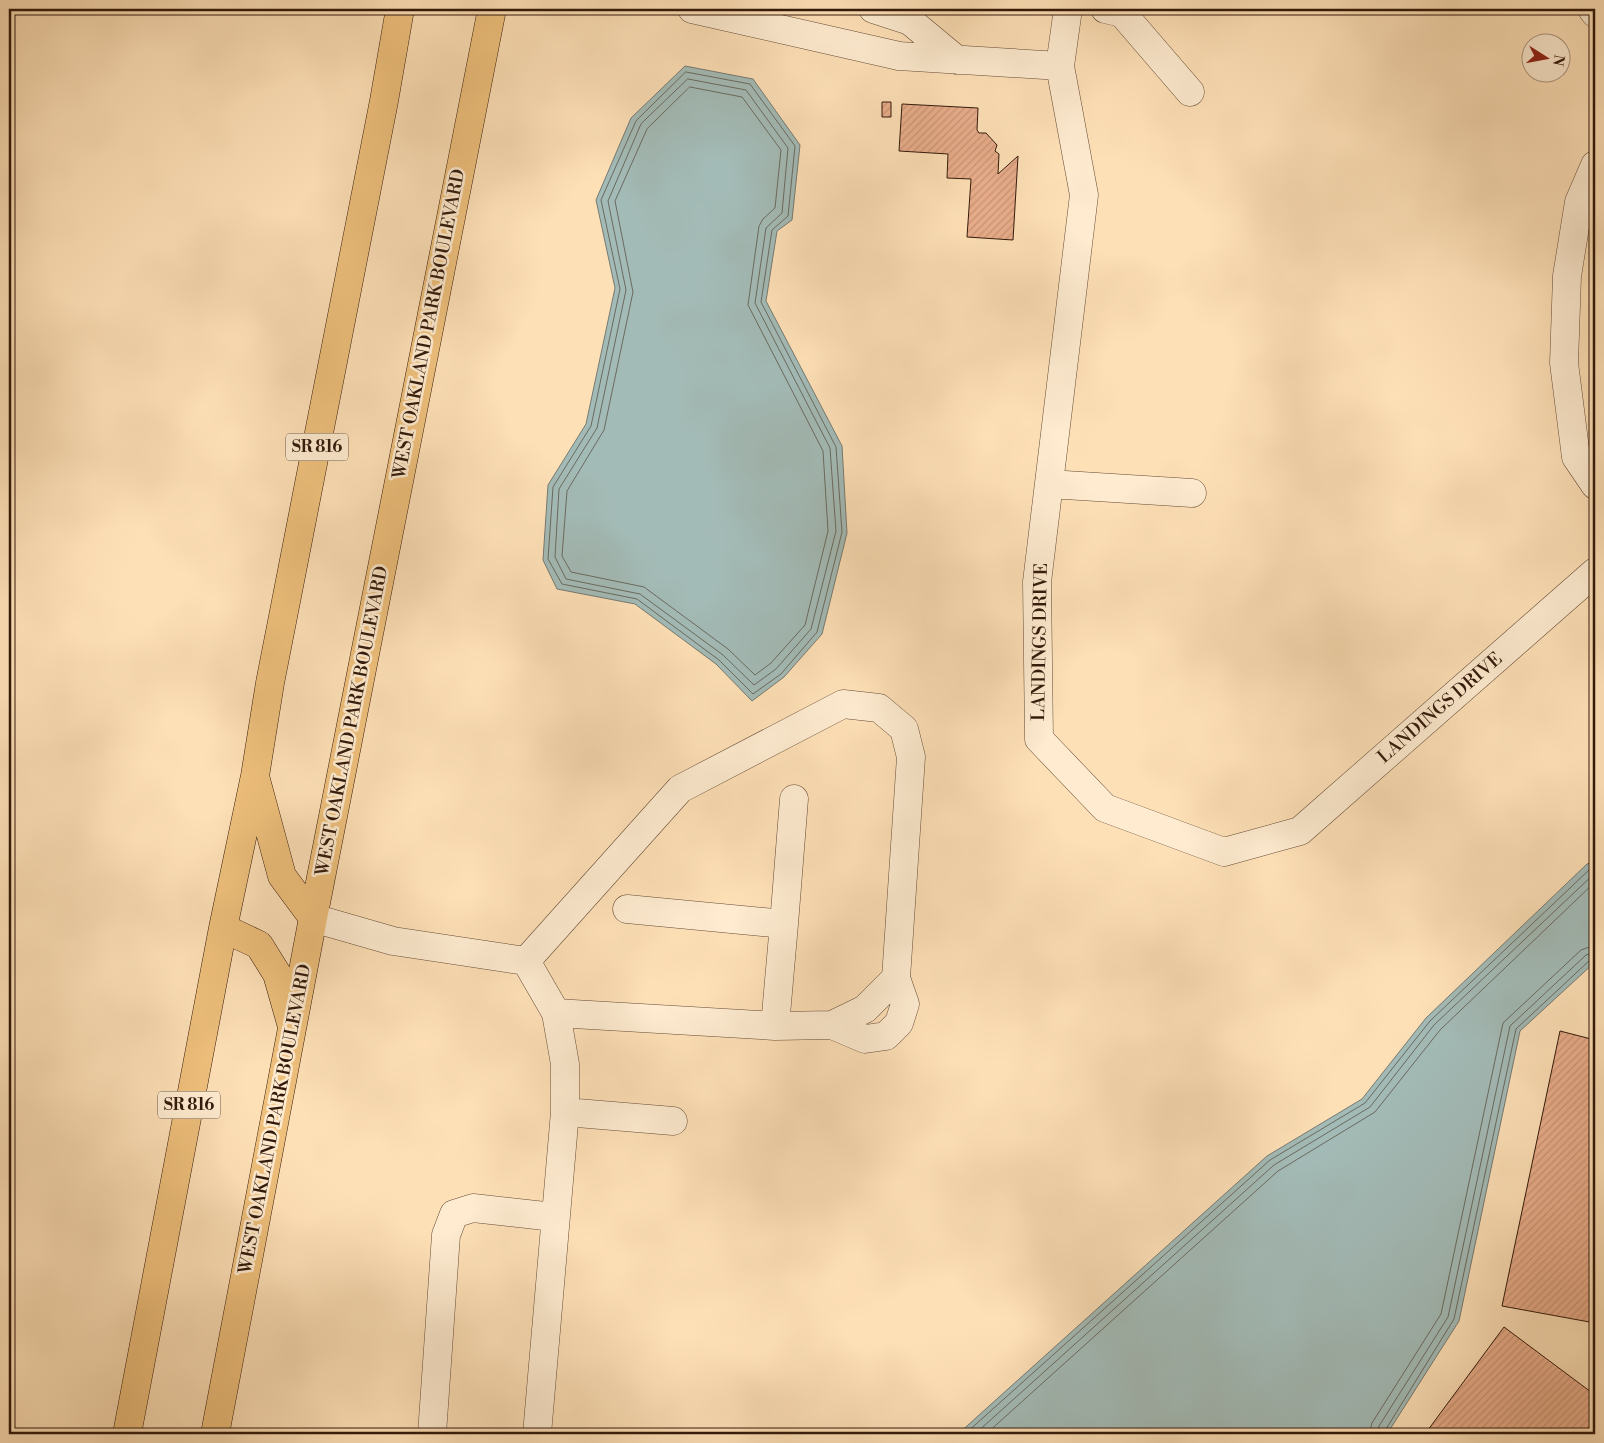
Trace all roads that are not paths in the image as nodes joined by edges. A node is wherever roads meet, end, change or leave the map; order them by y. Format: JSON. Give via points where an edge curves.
{"nodes":[{"id":1,"x":400,"y":9,"type":"edge"},
{"id":2,"x":492,"y":9,"type":"edge"},
{"id":3,"x":692,"y":9,"type":"edge"},
{"id":4,"x":873,"y":9,"type":"edge"},
{"id":5,"x":1068,"y":9,"type":"edge"},
{"id":6,"x":1105,"y":9,"type":"edge"},
{"id":7,"x":1592,"y":9,"type":"edge"},
{"id":8,"x":1595,"y":13,"type":"edge"},
{"id":9,"x":957,"y":60,"type":"junction"},
{"id":10,"x":1060,"y":66,"type":"junction"},
{"id":11,"x":1190,"y":92,"type":"dead end"},
{"id":12,"x":1595,"y":164,"type":"edge"},
{"id":13,"x":1049,"y":484,"type":"junction"},
{"id":14,"x":1595,"y":485,"type":"edge"},
{"id":15,"x":1192,"y":493,"type":"dead end"},
{"id":16,"x":1595,"y":572,"type":"edge"},
{"id":17,"x":255,"y":776,"type":"junction"},
{"id":18,"x":794,"y":800,"type":"dead end"},
{"id":19,"x":627,"y":909,"type":"dead end"},
{"id":20,"x":313,"y":918,"type":"junction"},
{"id":21,"x":784,"y":924,"type":"junction"},
{"id":22,"x":223,"y":928,"type":"junction"},
{"id":23,"x":526,"y":961,"type":"junction"},
{"id":24,"x":556,"y":1012,"type":"junction"},
{"id":25,"x":774,"y":1026,"type":"junction"},
{"id":26,"x":293,"y":1027,"type":"junction"},
{"id":27,"x":565,"y":1112,"type":"junction"},
{"id":28,"x":673,"y":1121,"type":"dead end"},
{"id":29,"x":554,"y":1217,"type":"junction"},
{"id":30,"x":127,"y":1434,"type":"edge"},
{"id":31,"x":216,"y":1434,"type":"edge"},
{"id":32,"x":432,"y":1434,"type":"edge"},
{"id":33,"x":537,"y":1434,"type":"edge"}],
"edges":[{"from":1,"to":17,"type":"main road","number":"SR 816","via":[[270,683]]},
{"from":2,"to":20,"type":"main road","name":"WEST OAKLAND PARK BOULEVARD"},
{"from":3,"to":9,"type":"lane","via":[[899,56]]},
{"from":4,"to":9,"type":"lane","via":[[910,22]]},
{"from":5,"to":10,"type":"lane","name":"LANDINGS DRIVE"},
{"from":6,"to":11,"type":"lane","via":[[1122,13]]},
{"from":7,"to":8,"type":"lane"},
{"from":9,"to":10,"type":"lane"},
{"from":10,"to":13,"type":"lane","name":"LANDINGS DRIVE","via":[[1084,194]]},
{"from":12,"to":14,"type":"lane","via":[[1579,202],[1567,276],[1564,363],[1576,457]]},
{"from":13,"to":15,"type":"lane"},
{"from":13,"to":16,"type":"lane","name":"LANDINGS DRIVE","via":[[1037,582],[1039,739],[1105,808],[1224,852],[1300,831]]},
{"from":17,"to":20,"type":"main road","via":[[282,876]]},
{"from":17,"to":22,"type":"main road","number":"SR 816"},
{"from":18,"to":21,"type":"lane"},
{"from":19,"to":21,"type":"lane"},
{"from":20,"to":23,"type":"lane","via":[[393,941]]},
{"from":20,"to":26,"type":"main road","name":"WEST OAKLAND PARK BOULEVARD"},
{"from":21,"to":25,"type":"lane"},
{"from":22,"to":26,"type":"main road","via":[[259,944],[277,974]]},
{"from":22,"to":30,"type":"main road","number":"SR 816"},
{"from":23,"to":24,"type":"lane"},
{"from":23,"to":25,"type":"lane","via":[[680,789],[843,704],[879,708],[904,729],[911,757],[896,978],[865,1009],[832,1025]]},
{"from":24,"to":25,"type":"lane"},
{"from":24,"to":27,"type":"lane","via":[[565,1064]]},
{"from":26,"to":31,"type":"main road","name":"WEST OAKLAND PARK BOULEVARD"},
{"from":27,"to":28,"type":"lane"},
{"from":27,"to":29,"type":"lane"},
{"from":29,"to":32,"type":"lane","via":[[473,1208],[454,1214],[446,1234]]},
{"from":29,"to":33,"type":"lane"}]}
